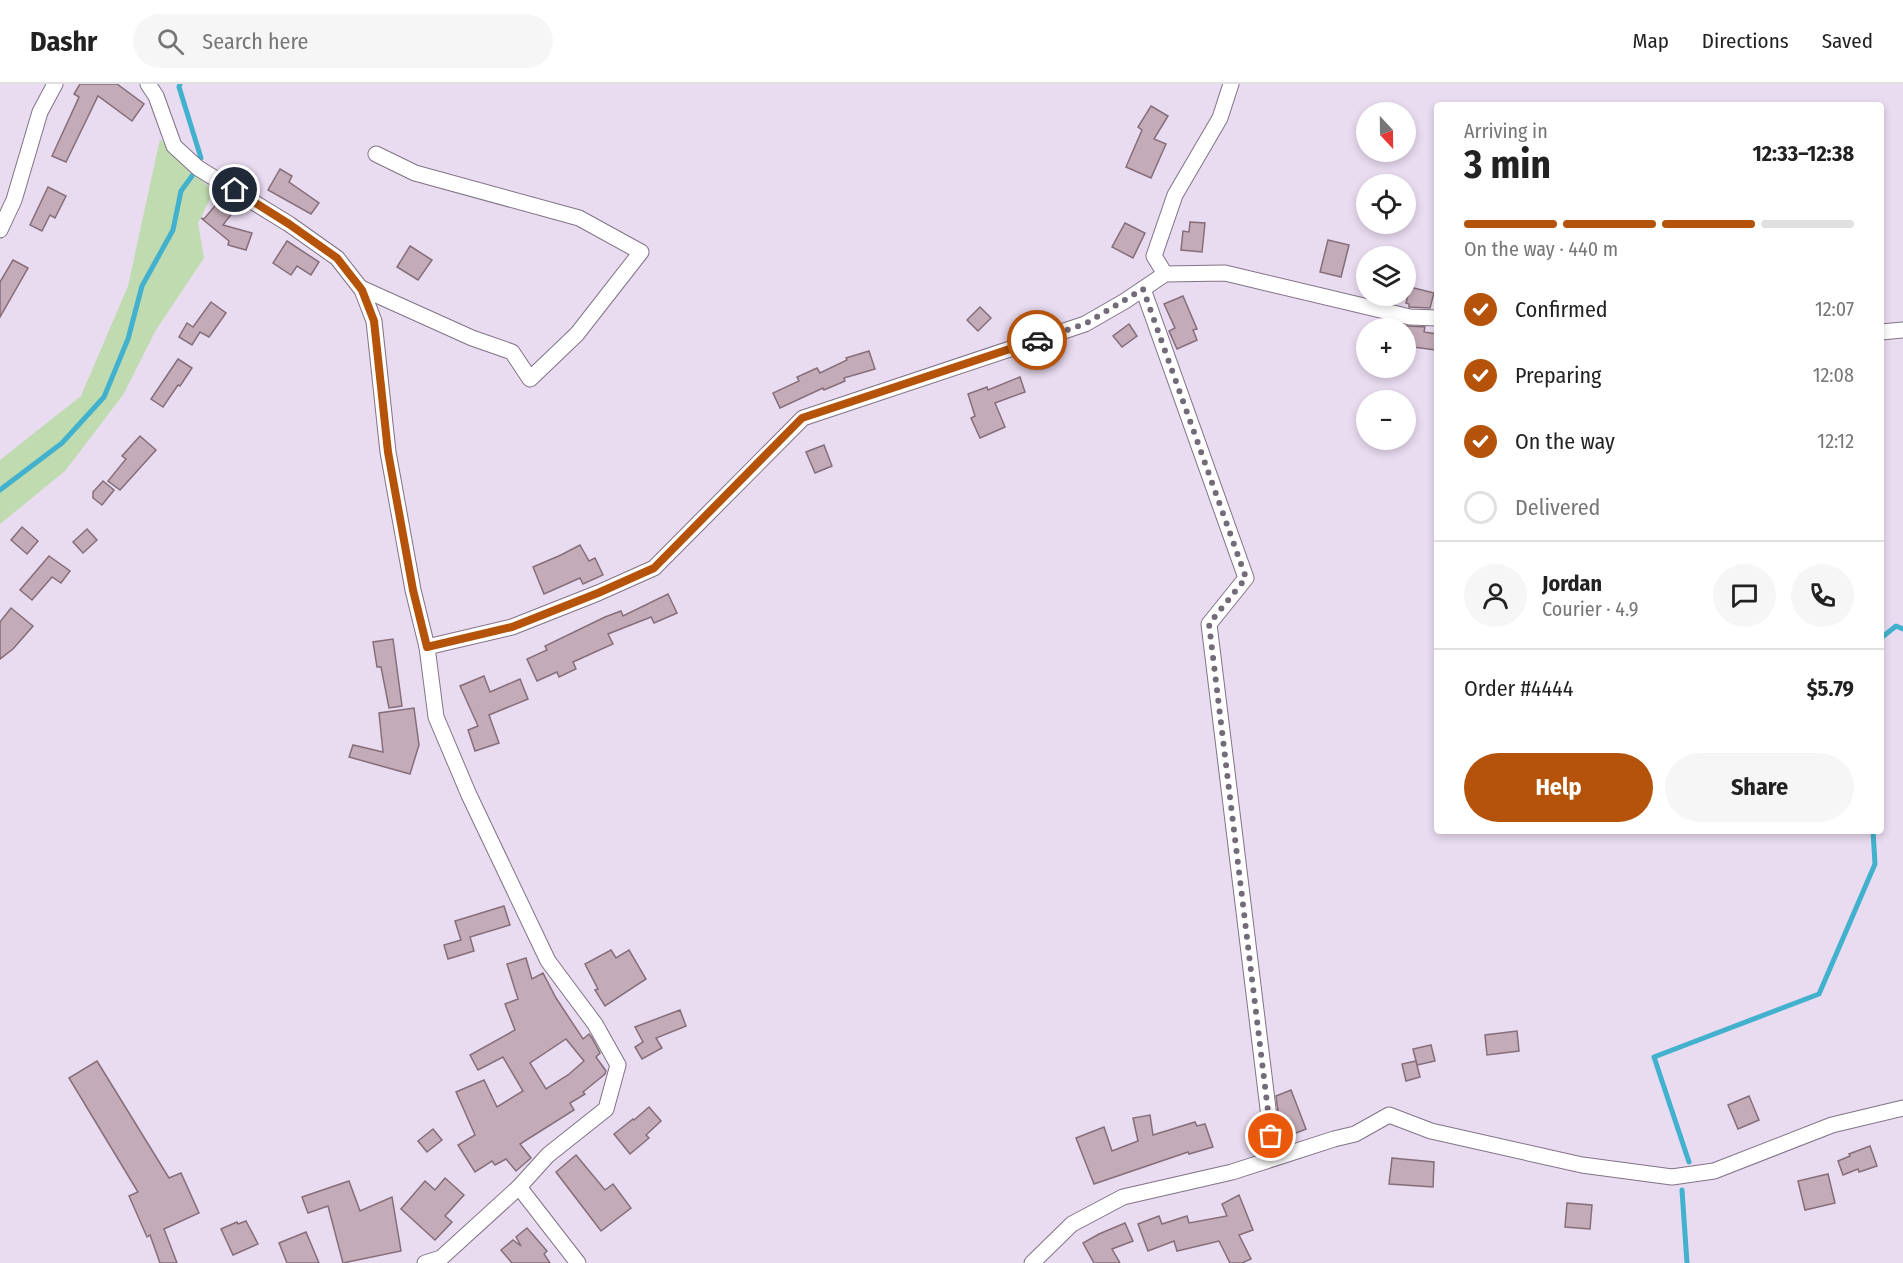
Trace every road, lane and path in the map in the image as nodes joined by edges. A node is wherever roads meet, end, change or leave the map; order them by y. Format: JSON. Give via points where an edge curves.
{"nodes":[{"id":1,"x":55,"y":84,"type":"edge"},
{"id":2,"x":148,"y":84,"type":"edge"},
{"id":3,"x":1231,"y":84,"type":"edge"},
{"id":4,"x":376,"y":154,"type":"dead end"},
{"id":5,"x":0,"y":230,"type":"edge"},
{"id":6,"x":1165,"y":274,"type":"junction"},
{"id":7,"x":361,"y":288,"type":"junction"},
{"id":8,"x":1143,"y":289,"type":"junction"},
{"id":9,"x":1434,"y":318,"type":"edge"},
{"id":10,"x":1903,"y":330,"type":"edge"},
{"id":11,"x":1884,"y":332,"type":"edge"},
{"id":12,"x":427,"y":647,"type":"junction"},
{"id":13,"x":1903,"y":1108,"type":"edge"},
{"id":14,"x":1274,"y":1158,"type":"junction"},
{"id":15,"x":519,"y":1186,"type":"junction"},
{"id":16,"x":425,"y":1263,"type":"edge"},
{"id":17,"x":578,"y":1263,"type":"edge"},
{"id":18,"x":1032,"y":1263,"type":"edge"}],
"edges":[{"from":1,"to":5,"type":"street","via":[[40,112],[14,200]]},
{"from":2,"to":7,"type":"street","via":[[174,146],[198,168],[337,258]]},
{"from":3,"to":6,"type":"street","via":[[1220,117],[1175,195],[1154,256]]},
{"from":4,"to":7,"type":"street","via":[[415,173],[579,218],[640,252],[577,334],[530,379],[512,352]]},
{"from":6,"to":8,"type":"street"},
{"from":6,"to":9,"type":"street","via":[[1225,273],[1410,317]]},
{"from":7,"to":12,"type":"street","via":[[374,321],[388,452]]},
{"from":8,"to":12,"type":"street","via":[[1085,324],[802,418],[654,568],[512,627]]},
{"from":8,"to":14,"type":"street","via":[[1246,578],[1209,624]]},
{"from":10,"to":11,"type":"street"},
{"from":12,"to":15,"type":"street","via":[[436,717],[469,795],[548,961],[595,1024],[618,1065],[606,1109],[548,1155]]},
{"from":13,"to":14,"type":"street","via":[[1832,1125],[1714,1171],[1672,1177],[1582,1165],[1431,1131],[1389,1115],[1355,1134]]},
{"from":14,"to":18,"type":"street","via":[[1232,1172],[1123,1197],[1072,1224]]},
{"from":15,"to":16,"type":"street","via":[[441,1258]]},
{"from":15,"to":17,"type":"street"}]}
